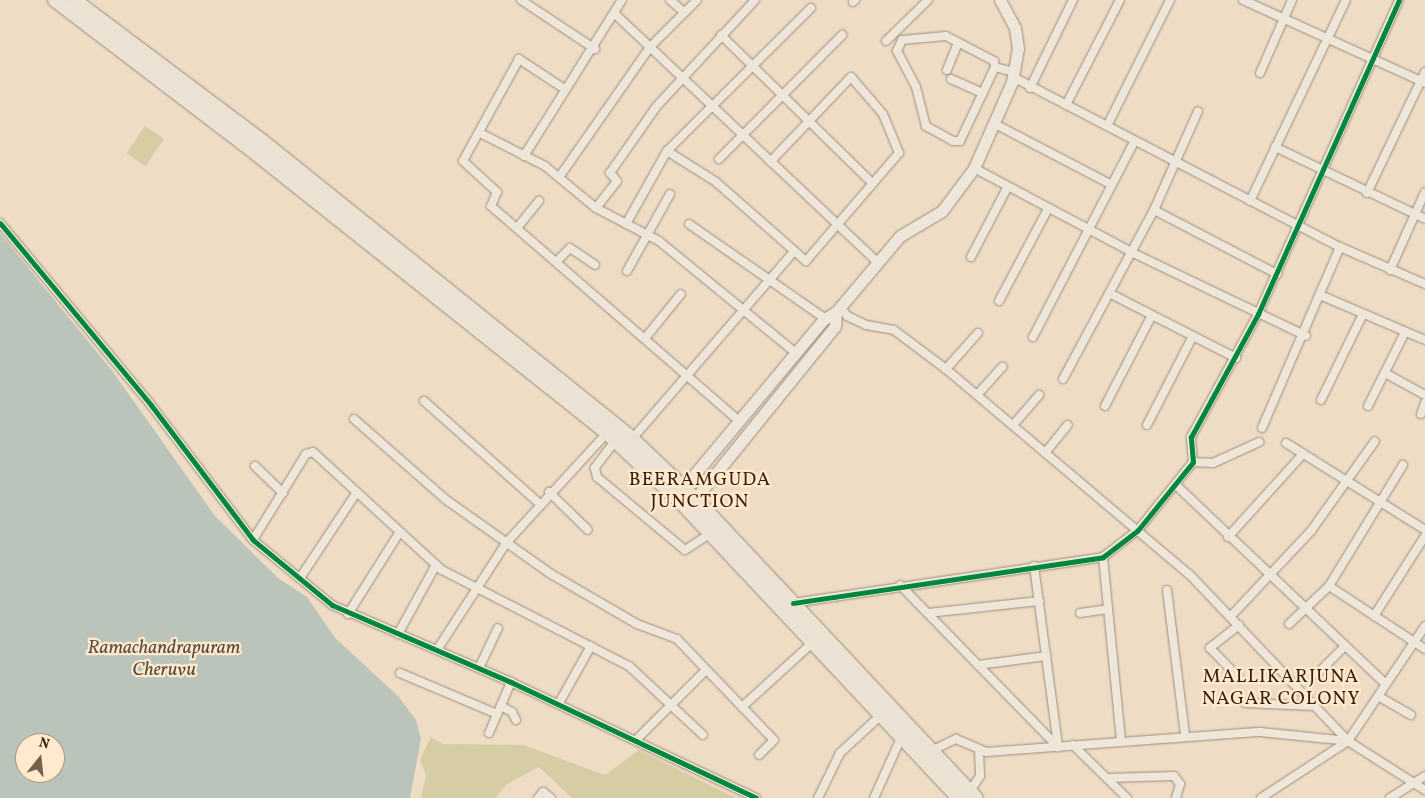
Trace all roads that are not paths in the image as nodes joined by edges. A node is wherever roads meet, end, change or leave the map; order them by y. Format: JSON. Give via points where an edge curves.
{"nodes":[{"id":1,"x":55,"y":0,"type":"edge"},
{"id":2,"x":74,"y":0,"type":"edge"},
{"id":3,"x":521,"y":0,"type":"edge"},
{"id":4,"x":622,"y":0,"type":"edge"},
{"id":5,"x":670,"y":0,"type":"edge"},
{"id":6,"x":697,"y":0,"type":"edge"},
{"id":7,"x":755,"y":0,"type":"edge"},
{"id":8,"x":928,"y":0,"type":"edge"},
{"id":9,"x":1000,"y":0,"type":"edge"},
{"id":10,"x":1072,"y":0,"type":"edge"},
{"id":11,"x":1120,"y":0,"type":"edge"},
{"id":12,"x":1170,"y":0,"type":"edge"},
{"id":13,"x":1243,"y":0,"type":"edge"},
{"id":14,"x":1292,"y":0,"type":"edge"},
{"id":15,"x":1346,"y":0,"type":"edge"},
{"id":16,"x":1399,"y":0,"type":"edge"},
{"id":17,"x":811,"y":8,"type":"dead end"},
{"id":18,"x":684,"y":12,"type":"junction"},
{"id":19,"x":614,"y":13,"type":"junction"},
{"id":20,"x":1283,"y":19,"type":"junction"},
{"id":21,"x":721,"y":35,"type":"junction"},
{"id":22,"x":842,"y":36,"type":"dead end"},
{"id":23,"x":1327,"y":40,"type":"junction"},
{"id":24,"x":886,"y":41,"type":"dead end"},
{"id":25,"x":958,"y":43,"type":"junction"},
{"id":26,"x":650,"y":47,"type":"junction"},
{"id":27,"x":595,"y":49,"type":"junction"},
{"id":28,"x":1372,"y":60,"type":"junction"},
{"id":29,"x":753,"y":67,"type":"junction"},
{"id":30,"x":995,"y":67,"type":"junction"},
{"id":31,"x":947,"y":70,"type":"dead end"},
{"id":32,"x":1425,"y":72,"type":"edge"},
{"id":33,"x":1260,"y":73,"type":"dead end"},
{"id":34,"x":1013,"y":75,"type":"junction"},
{"id":35,"x":681,"y":77,"type":"junction"},
{"id":36,"x":951,"y":80,"type":"dead end"},
{"id":37,"x":1423,"y":82,"type":"edge"},
{"id":38,"x":563,"y":88,"type":"junction"},
{"id":39,"x":1030,"y":88,"type":"junction"},
{"id":40,"x":983,"y":93,"type":"junction"},
{"id":41,"x":784,"y":97,"type":"junction"},
{"id":42,"x":1066,"y":105,"type":"junction"},
{"id":43,"x":712,"y":107,"type":"junction"},
{"id":44,"x":1198,"y":111,"type":"dead end"},
{"id":45,"x":809,"y":122,"type":"junction"},
{"id":46,"x":995,"y":124,"type":"junction"},
{"id":47,"x":1107,"y":126,"type":"junction"},
{"id":48,"x":480,"y":133,"type":"junction"},
{"id":49,"x":742,"y":135,"type":"junction"},
{"id":50,"x":1134,"y":142,"type":"junction"},
{"id":51,"x":1275,"y":147,"type":"junction"},
{"id":52,"x":667,"y":151,"type":"junction"},
{"id":53,"x":524,"y":156,"type":"junction"},
{"id":54,"x":719,"y":159,"type":"dead end"},
{"id":55,"x":770,"y":162,"type":"junction"},
{"id":56,"x":1176,"y":163,"type":"junction"},
{"id":57,"x":974,"y":168,"type":"junction"},
{"id":58,"x":1321,"y":172,"type":"junction"},
{"id":59,"x":560,"y":176,"type":"junction"},
{"id":60,"x":872,"y":183,"type":"junction"},
{"id":61,"x":1112,"y":185,"type":"junction"},
{"id":62,"x":1007,"y":188,"type":"junction"},
{"id":63,"x":1425,"y":192,"type":"edge"},
{"id":64,"x":1366,"y":193,"type":"junction"},
{"id":65,"x":670,"y":194,"type":"dead end"},
{"id":66,"x":1250,"y":200,"type":"junction"},
{"id":67,"x":539,"y":201,"type":"dead end"},
{"id":68,"x":596,"y":208,"type":"junction"},
{"id":69,"x":1048,"y":209,"type":"junction"},
{"id":70,"x":1154,"y":210,"type":"junction"},
{"id":71,"x":1415,"y":213,"type":"junction"},
{"id":72,"x":1425,"y":219,"type":"edge"},
{"id":73,"x":0,"y":223,"type":"edge"},
{"id":74,"x":626,"y":224,"type":"junction"},
{"id":75,"x":689,"y":224,"type":"dead end"},
{"id":76,"x":836,"y":224,"type":"junction"},
{"id":77,"x":1299,"y":226,"type":"junction"},
{"id":78,"x":518,"y":228,"type":"junction"},
{"id":79,"x":1088,"y":230,"type":"junction"},
{"id":80,"x":646,"y":234,"type":"junction"},
{"id":81,"x":1340,"y":247,"type":"junction"},
{"id":82,"x":794,"y":251,"type":"junction"},
{"id":83,"x":1131,"y":252,"type":"junction"},
{"id":84,"x":971,"y":257,"type":"dead end"},
{"id":85,"x":557,"y":261,"type":"junction"},
{"id":86,"x":878,"y":263,"type":"junction"},
{"id":87,"x":595,"y":265,"type":"dead end"},
{"id":88,"x":1390,"y":270,"type":"junction"},
{"id":89,"x":627,"y":271,"type":"dead end"},
{"id":90,"x":1277,"y":274,"type":"junction"},
{"id":91,"x":768,"y":280,"type":"junction"},
{"id":92,"x":1425,"y":284,"type":"edge"},
{"id":93,"x":1109,"y":293,"type":"junction"},
{"id":94,"x":681,"y":294,"type":"dead end"},
{"id":95,"x":1320,"y":296,"type":"junction"},
{"id":96,"x":999,"y":301,"type":"dead end"},
{"id":97,"x":838,"y":309,"type":"junction"},
{"id":98,"x":742,"y":311,"type":"junction"},
{"id":99,"x":1258,"y":314,"type":"junction"},
{"id":100,"x":1363,"y":314,"type":"junction"},
{"id":101,"x":1152,"y":315,"type":"junction"},
{"id":102,"x":824,"y":319,"type":"junction"},
{"id":103,"x":835,"y":326,"type":"junction"},
{"id":104,"x":1405,"y":332,"type":"junction"},
{"id":105,"x":978,"y":333,"type":"dead end"},
{"id":106,"x":1193,"y":336,"type":"junction"},
{"id":107,"x":1306,"y":336,"type":"junction"},
{"id":108,"x":646,"y":337,"type":"junction"},
{"id":109,"x":1033,"y":337,"type":"dead end"},
{"id":110,"x":502,"y":340,"type":"junction"},
{"id":111,"x":1425,"y":340,"type":"edge"},
{"id":112,"x":796,"y":353,"type":"junction"},
{"id":113,"x":1236,"y":358,"type":"junction"},
{"id":114,"x":1002,"y":367,"type":"dead end"},
{"id":115,"x":946,"y":368,"type":"junction"},
{"id":116,"x":689,"y":373,"type":"junction"},
{"id":117,"x":1385,"y":373,"type":"junction"},
{"id":118,"x":1063,"y":379,"type":"dead end"},
{"id":119,"x":1425,"y":394,"type":"edge"},
{"id":120,"x":977,"y":395,"type":"junction"},
{"id":121,"x":1039,"y":395,"type":"dead end"},
{"id":122,"x":1321,"y":400,"type":"dead end"},
{"id":123,"x":424,"y":401,"type":"dead end"},
{"id":124,"x":1425,"y":403,"type":"edge"},
{"id":125,"x":1104,"y":406,"type":"dead end"},
{"id":126,"x":1368,"y":406,"type":"dead end"},
{"id":127,"x":1421,"y":414,"type":"dead end"},
{"id":128,"x":354,"y":419,"type":"dead end"},
{"id":129,"x":739,"y":421,"type":"junction"},
{"id":130,"x":1013,"y":425,"type":"junction"},
{"id":131,"x":1068,"y":425,"type":"dead end"},
{"id":132,"x":1147,"y":425,"type":"dead end"},
{"id":133,"x":1262,"y":428,"type":"dead end"},
{"id":134,"x":611,"y":437,"type":"junction"},
{"id":135,"x":632,"y":439,"type":"junction"},
{"id":136,"x":1375,"y":440,"type":"dead end"},
{"id":137,"x":1259,"y":442,"type":"dead end"},
{"id":138,"x":1286,"y":443,"type":"dead end"},
{"id":139,"x":1045,"y":452,"type":"junction"},
{"id":140,"x":1303,"y":454,"type":"junction"},
{"id":141,"x":1193,"y":462,"type":"junction"},
{"id":142,"x":1403,"y":464,"type":"dead end"},
{"id":143,"x":255,"y":466,"type":"dead end"},
{"id":144,"x":1348,"y":482,"type":"junction"},
{"id":145,"x":1177,"y":486,"type":"junction"},
{"id":146,"x":683,"y":488,"type":"junction"},
{"id":147,"x":357,"y":492,"type":"junction"},
{"id":148,"x":550,"y":492,"type":"junction"},
{"id":149,"x":283,"y":493,"type":"junction"},
{"id":150,"x":694,"y":499,"type":"junction"},
{"id":151,"x":1380,"y":502,"type":"junction"},
{"id":152,"x":539,"y":503,"type":"junction"},
{"id":153,"x":588,"y":530,"type":"dead end"},
{"id":154,"x":1138,"y":530,"type":"junction"},
{"id":155,"x":1425,"y":530,"type":"edge"},
{"id":156,"x":399,"y":533,"type":"junction"},
{"id":157,"x":710,"y":534,"type":"junction"},
{"id":158,"x":1425,"y":536,"type":"edge"},
{"id":159,"x":1228,"y":537,"type":"junction"},
{"id":160,"x":253,"y":540,"type":"junction"},
{"id":161,"x":507,"y":542,"type":"junction"},
{"id":162,"x":1103,"y":557,"type":"junction"},
{"id":163,"x":436,"y":565,"type":"junction"},
{"id":164,"x":1034,"y":566,"type":"junction"},
{"id":165,"x":1267,"y":575,"type":"junction"},
{"id":166,"x":300,"y":578,"type":"junction"},
{"id":167,"x":900,"y":585,"type":"junction"},
{"id":168,"x":1329,"y":586,"type":"junction"},
{"id":169,"x":475,"y":590,"type":"junction"},
{"id":170,"x":1167,"y":590,"type":"dead end"},
{"id":171,"x":1039,"y":601,"type":"junction"},
{"id":172,"x":793,"y":603,"type":"junction"},
{"id":173,"x":1108,"y":609,"type":"junction"},
{"id":174,"x":1305,"y":610,"type":"junction"},
{"id":175,"x":1080,"y":613,"type":"dead end"},
{"id":176,"x":348,"y":614,"type":"junction"},
{"id":177,"x":928,"y":614,"type":"junction"},
{"id":178,"x":1230,"y":616,"type":"junction"},
{"id":179,"x":1374,"y":616,"type":"junction"},
{"id":180,"x":1289,"y":624,"type":"dead end"},
{"id":181,"x":1238,"y":625,"type":"junction"},
{"id":182,"x":1425,"y":626,"type":"edge"},
{"id":183,"x":498,"y":628,"type":"dead end"},
{"id":184,"x":398,"y":634,"type":"junction"},
{"id":185,"x":1414,"y":642,"type":"junction"},
{"id":186,"x":812,"y":643,"type":"junction"},
{"id":187,"x":591,"y":646,"type":"junction"},
{"id":188,"x":1345,"y":646,"type":"junction"},
{"id":189,"x":1425,"y":649,"type":"edge"},
{"id":190,"x":437,"y":650,"type":"junction"},
{"id":191,"x":1046,"y":656,"type":"junction"},
{"id":192,"x":978,"y":665,"type":"junction"},
{"id":193,"x":479,"y":668,"type":"junction"},
{"id":194,"x":705,"y":670,"type":"junction"},
{"id":195,"x":400,"y":673,"type":"dead end"},
{"id":196,"x":1317,"y":674,"type":"dead end"},
{"id":197,"x":1240,"y":679,"type":"dead end"},
{"id":198,"x":856,"y":680,"type":"junction"},
{"id":199,"x":511,"y":682,"type":"junction"},
{"id":200,"x":1386,"y":684,"type":"junction"},
{"id":201,"x":870,"y":695,"type":"junction"},
{"id":202,"x":1378,"y":696,"type":"junction"},
{"id":203,"x":673,"y":702,"type":"junction"},
{"id":204,"x":559,"y":703,"type":"junction"},
{"id":205,"x":1245,"y":703,"type":"dead end"},
{"id":206,"x":501,"y":706,"type":"junction"},
{"id":207,"x":1314,"y":706,"type":"junction"},
{"id":208,"x":742,"y":707,"type":"junction"},
{"id":209,"x":498,"y":714,"type":"junction"},
{"id":210,"x":882,"y":715,"type":"junction"},
{"id":211,"x":1411,"y":715,"type":"dead end"},
{"id":212,"x":516,"y":720,"type":"dead end"},
{"id":213,"x":489,"y":733,"type":"dead end"},
{"id":214,"x":1185,"y":734,"type":"junction"},
{"id":215,"x":703,"y":735,"type":"dead end"},
{"id":216,"x":901,"y":738,"type":"junction"},
{"id":217,"x":637,"y":739,"type":"junction"},
{"id":218,"x":1121,"y":742,"type":"junction"},
{"id":219,"x":1348,"y":742,"type":"junction"},
{"id":220,"x":1074,"y":746,"type":"junction"},
{"id":221,"x":1058,"y":747,"type":"junction"},
{"id":222,"x":931,"y":751,"type":"junction"},
{"id":223,"x":979,"y":751,"type":"junction"},
{"id":224,"x":759,"y":756,"type":"dead end"},
{"id":225,"x":1425,"y":776,"type":"edge"},
{"id":226,"x":1107,"y":778,"type":"junction"},
{"id":227,"x":1414,"y":784,"type":"junction"},
{"id":228,"x":1425,"y":790,"type":"edge"},
{"id":229,"x":969,"y":796,"type":"edge"},
{"id":230,"x":538,"y":798,"type":"edge"},
{"id":231,"x":551,"y":798,"type":"edge"},
{"id":232,"x":756,"y":798,"type":"edge"},
{"id":233,"x":818,"y":798,"type":"edge"},
{"id":234,"x":874,"y":798,"type":"edge"},
{"id":235,"x":1126,"y":798,"type":"edge"},
{"id":236,"x":1176,"y":798,"type":"edge"},
{"id":237,"x":1261,"y":798,"type":"edge"},
{"id":238,"x":1390,"y":798,"type":"edge"}],
"edges":[{"from":1,"to":110,"type":"highway"},
{"from":2,"to":110,"type":"highway","via":[[262,141]]},
{"from":3,"to":27,"type":"street"},
{"from":4,"to":19,"type":"street"},
{"from":5,"to":18,"type":"street"},
{"from":6,"to":18,"type":"street"},
{"from":7,"to":21,"type":"street"},
{"from":8,"to":24,"type":"street"},
{"from":9,"to":34,"type":"main road","via":[[1015,28]]},
{"from":10,"to":39,"type":"street"},
{"from":11,"to":42,"type":"street"},
{"from":12,"to":47,"type":"street"},
{"from":13,"to":20,"type":"street"},
{"from":14,"to":20,"type":"street"},
{"from":15,"to":23,"type":"street"},
{"from":16,"to":28,"type":"street"},
{"from":17,"to":29,"type":"street"},
{"from":18,"to":26,"type":"street"},
{"from":19,"to":26,"type":"street"},
{"from":19,"to":27,"type":"street"},
{"from":20,"to":23,"type":"street"},
{"from":20,"to":33,"type":"street"},
{"from":21,"to":29,"type":"street"},
{"from":21,"to":35,"type":"street"},
{"from":22,"to":41,"type":"street"},
{"from":23,"to":28,"type":"street"},
{"from":23,"to":51,"type":"street"},
{"from":25,"to":30,"type":"street","via":[[994,62]]},
{"from":25,"to":31,"type":"street"},
{"from":25,"to":40,"type":"street","via":[[946,36],[907,39],[902,40],[897,52],[916,87],[926,126],[960,141]]},
{"from":26,"to":35,"type":"street"},
{"from":26,"to":59,"type":"street"},
{"from":27,"to":38,"type":"street"},
{"from":28,"to":37,"type":"street"},
{"from":28,"to":58,"type":"street"},
{"from":29,"to":41,"type":"street"},
{"from":29,"to":43,"type":"street"},
{"from":30,"to":34,"type":"street"},
{"from":30,"to":40,"type":"street"},
{"from":32,"to":37,"type":"street"},
{"from":34,"to":39,"type":"street"},
{"from":34,"to":46,"type":"main road"},
{"from":35,"to":43,"type":"street"},
{"from":35,"to":68,"type":"street","via":[[610,173],[617,181]]},
{"from":36,"to":40,"type":"street"},
{"from":37,"to":64,"type":"street"},
{"from":38,"to":48,"type":"street","via":[[519,59]]},
{"from":38,"to":53,"type":"street"},
{"from":39,"to":42,"type":"street"},
{"from":41,"to":45,"type":"street"},
{"from":41,"to":49,"type":"street"},
{"from":42,"to":47,"type":"street"},
{"from":43,"to":49,"type":"street"},
{"from":43,"to":52,"type":"street"},
{"from":44,"to":56,"type":"street"},
{"from":45,"to":55,"type":"street"},
{"from":45,"to":60,"type":"street"},
{"from":45,"to":60,"type":"street","via":[[851,77],[884,114],[899,153]]},
{"from":46,"to":57,"type":"main road"},
{"from":46,"to":61,"type":"street"},
{"from":47,"to":50,"type":"street"},
{"from":48,"to":53,"type":"street"},
{"from":48,"to":78,"type":"street","via":[[463,161],[497,192],[492,206]]},
{"from":49,"to":54,"type":"street"},
{"from":49,"to":55,"type":"street"},
{"from":50,"to":56,"type":"street"},
{"from":50,"to":61,"type":"street"},
{"from":51,"to":58,"type":"street"},
{"from":51,"to":66,"type":"street"},
{"from":52,"to":74,"type":"street"},
{"from":52,"to":82,"type":"street","via":[[716,182]]},
{"from":53,"to":59,"type":"street"},
{"from":55,"to":76,"type":"street"},
{"from":56,"to":66,"type":"street"},
{"from":56,"to":70,"type":"street"},
{"from":57,"to":62,"type":"street"},
{"from":57,"to":86,"type":"main road","via":[[942,211],[900,236]]},
{"from":58,"to":64,"type":"street"},
{"from":58,"to":77,"type":"street"},
{"from":59,"to":68,"type":"street"},
{"from":60,"to":76,"type":"street"},
{"from":61,"to":79,"type":"street"},
{"from":62,"to":69,"type":"street"},
{"from":62,"to":84,"type":"street"},
{"from":63,"to":71,"type":"street"},
{"from":64,"to":71,"type":"street"},
{"from":65,"to":80,"type":"street"},
{"from":66,"to":77,"type":"street"},
{"from":67,"to":78,"type":"street"},
{"from":68,"to":74,"type":"street"},
{"from":69,"to":79,"type":"street"},
{"from":69,"to":96,"type":"street"},
{"from":70,"to":83,"type":"street"},
{"from":70,"to":90,"type":"street"},
{"from":71,"to":72,"type":"street"},
{"from":71,"to":88,"type":"street"},
{"from":73,"to":160,"type":"street","via":[[151,405]]},
{"from":74,"to":80,"type":"street"},
{"from":75,"to":91,"type":"street"},
{"from":76,"to":82,"type":"street","via":[[806,261]]},
{"from":76,"to":86,"type":"street"},
{"from":77,"to":81,"type":"street"},
{"from":77,"to":90,"type":"street"},
{"from":78,"to":85,"type":"street"},
{"from":79,"to":83,"type":"street"},
{"from":79,"to":109,"type":"street"},
{"from":80,"to":89,"type":"street"},
{"from":80,"to":98,"type":"street","via":[[698,271]]},
{"from":81,"to":88,"type":"street"},
{"from":81,"to":95,"type":"street"},
{"from":82,"to":91,"type":"street"},
{"from":83,"to":93,"type":"street"},
{"from":83,"to":99,"type":"street"},
{"from":85,"to":87,"type":"street","via":[[570,248]]},
{"from":85,"to":108,"type":"street"},
{"from":86,"to":97,"type":"main road"},
{"from":88,"to":92,"type":"street"},
{"from":90,"to":99,"type":"street"},
{"from":91,"to":98,"type":"street"},
{"from":91,"to":102,"type":"street"},
{"from":93,"to":101,"type":"street"},
{"from":93,"to":118,"type":"street"},
{"from":94,"to":108,"type":"street"},
{"from":95,"to":100,"type":"street"},
{"from":95,"to":107,"type":"street"},
{"from":97,"to":102,"type":"main road"},
{"from":97,"to":103,"type":"main road"},
{"from":97,"to":115,"type":"street","via":[[866,325],[894,330]]},
{"from":98,"to":112,"type":"street"},
{"from":98,"to":116,"type":"street"},
{"from":99,"to":107,"type":"street"},
{"from":99,"to":113,"type":"street"},
{"from":100,"to":104,"type":"street"},
{"from":100,"to":122,"type":"street"},
{"from":101,"to":106,"type":"street"},
{"from":101,"to":125,"type":"street"},
{"from":102,"to":103,"type":"street"},
{"from":102,"to":112,"type":"main road"},
{"from":103,"to":150,"type":"main road"},
{"from":104,"to":111,"type":"street"},
{"from":104,"to":117,"type":"street"},
{"from":105,"to":115,"type":"street"},
{"from":106,"to":113,"type":"street"},
{"from":106,"to":132,"type":"street"},
{"from":107,"to":133,"type":"street"},
{"from":108,"to":116,"type":"street"},
{"from":110,"to":134,"type":"highway"},
{"from":110,"to":135,"type":"highway"},
{"from":112,"to":129,"type":"main road"},
{"from":113,"to":141,"type":"street","via":[[1191,437]]},
{"from":114,"to":120,"type":"street"},
{"from":115,"to":120,"type":"street"},
{"from":116,"to":129,"type":"street"},
{"from":116,"to":135,"type":"street"},
{"from":117,"to":119,"type":"street"},
{"from":117,"to":126,"type":"street"},
{"from":120,"to":130,"type":"street"},
{"from":121,"to":130,"type":"street"},
{"from":123,"to":152,"type":"street"},
{"from":124,"to":127,"type":"street"},
{"from":128,"to":161,"type":"street","via":[[446,499]]},
{"from":129,"to":146,"type":"main road"},
{"from":130,"to":139,"type":"street"},
{"from":131,"to":139,"type":"street"},
{"from":134,"to":148,"type":"street"},
{"from":134,"to":157,"type":"highway"},
{"from":134,"to":157,"type":"street","via":[[595,468],[597,477],[685,550]]},
{"from":135,"to":146,"type":"highway"},
{"from":136,"to":144,"type":"street"},
{"from":137,"to":141,"type":"street","via":[[1213,463]]},
{"from":138,"to":140,"type":"street"},
{"from":139,"to":154,"type":"street"},
{"from":140,"to":144,"type":"street"},
{"from":140,"to":159,"type":"street"},
{"from":141,"to":145,"type":"street"},
{"from":142,"to":151,"type":"street"},
{"from":143,"to":149,"type":"street"},
{"from":144,"to":151,"type":"street"},
{"from":144,"to":165,"type":"street","via":[[1311,531]]},
{"from":145,"to":154,"type":"street"},
{"from":145,"to":159,"type":"street"},
{"from":146,"to":150,"type":"highway"},
{"from":147,"to":149,"type":"street","via":[[309,452]]},
{"from":147,"to":156,"type":"street"},
{"from":147,"to":166,"type":"street"},
{"from":148,"to":152,"type":"street"},
{"from":148,"to":153,"type":"street"},
{"from":149,"to":160,"type":"street"},
{"from":150,"to":172,"type":"highway"},
{"from":151,"to":155,"type":"street"},
{"from":151,"to":168,"type":"street"},
{"from":152,"to":161,"type":"street"},
{"from":154,"to":162,"type":"street"},
{"from":154,"to":178,"type":"street"},
{"from":156,"to":163,"type":"street"},
{"from":156,"to":176,"type":"street"},
{"from":157,"to":186,"type":"highway"},
{"from":158,"to":179,"type":"street"},
{"from":159,"to":165,"type":"street"},
{"from":160,"to":166,"type":"street"},
{"from":161,"to":169,"type":"street"},
{"from":161,"to":194,"type":"street","via":[[637,624],[677,639]]},
{"from":162,"to":164,"type":"street"},
{"from":162,"to":173,"type":"street"},
{"from":163,"to":169,"type":"street"},
{"from":163,"to":184,"type":"street"},
{"from":164,"to":167,"type":"street"},
{"from":164,"to":171,"type":"street"},
{"from":165,"to":174,"type":"street"},
{"from":165,"to":178,"type":"street"},
{"from":166,"to":176,"type":"street"},
{"from":167,"to":172,"type":"street"},
{"from":167,"to":177,"type":"street"},
{"from":168,"to":174,"type":"street"},
{"from":168,"to":179,"type":"street"},
{"from":169,"to":187,"type":"street"},
{"from":169,"to":190,"type":"street"},
{"from":170,"to":214,"type":"street"},
{"from":171,"to":177,"type":"street"},
{"from":171,"to":191,"type":"street"},
{"from":172,"to":198,"type":"highway"},
{"from":173,"to":175,"type":"street"},
{"from":173,"to":218,"type":"street"},
{"from":174,"to":180,"type":"street"},
{"from":174,"to":188,"type":"street"},
{"from":176,"to":184,"type":"street"},
{"from":177,"to":192,"type":"street"},
{"from":178,"to":181,"type":"street"},
{"from":179,"to":185,"type":"street"},
{"from":181,"to":197,"type":"street","via":[[1210,648]]},
{"from":181,"to":207,"type":"street"},
{"from":182,"to":185,"type":"street"},
{"from":183,"to":193,"type":"street"},
{"from":184,"to":190,"type":"street"},
{"from":185,"to":189,"type":"street"},
{"from":185,"to":200,"type":"street"},
{"from":186,"to":198,"type":"highway"},
{"from":186,"to":208,"type":"street"},
{"from":187,"to":203,"type":"street","via":[[629,666]]},
{"from":187,"to":204,"type":"street"},
{"from":188,"to":196,"type":"street"},
{"from":188,"to":200,"type":"street"},
{"from":190,"to":193,"type":"street"},
{"from":191,"to":192,"type":"street"},
{"from":191,"to":221,"type":"street"},
{"from":192,"to":221,"type":"street"},
{"from":193,"to":199,"type":"street"},
{"from":194,"to":203,"type":"street"},
{"from":194,"to":208,"type":"street"},
{"from":195,"to":209,"type":"street"},
{"from":198,"to":201,"type":"highway"},
{"from":199,"to":204,"type":"street"},
{"from":199,"to":206,"type":"street"},
{"from":200,"to":202,"type":"street"},
{"from":201,"to":210,"type":"highway"},
{"from":201,"to":222,"type":"highway"},
{"from":202,"to":211,"type":"street"},
{"from":202,"to":219,"type":"street"},
{"from":203,"to":215,"type":"street"},
{"from":203,"to":217,"type":"street"},
{"from":204,"to":217,"type":"street"},
{"from":205,"to":207,"type":"street"},
{"from":206,"to":209,"type":"street"},
{"from":206,"to":212,"type":"street","via":[[512,712]]},
{"from":207,"to":219,"type":"street"},
{"from":208,"to":224,"type":"street","via":[[774,740]]},
{"from":209,"to":213,"type":"street"},
{"from":210,"to":216,"type":"highway"},
{"from":210,"to":233,"type":"street","via":[[840,753]]},
{"from":214,"to":218,"type":"street"},
{"from":214,"to":219,"type":"street","via":[[1260,732]]},
{"from":216,"to":229,"type":"highway"},
{"from":216,"to":234,"type":"street"},
{"from":217,"to":232,"type":"street"},
{"from":218,"to":220,"type":"street"},
{"from":219,"to":227,"type":"street"},
{"from":219,"to":237,"type":"street"},
{"from":220,"to":221,"type":"street"},
{"from":220,"to":226,"type":"street"},
{"from":221,"to":223,"type":"street"},
{"from":222,"to":223,"type":"street","via":[[956,739]]},
{"from":222,"to":229,"type":"highway"},
{"from":223,"to":229,"type":"street","via":[[980,776]]},
{"from":225,"to":227,"type":"street"},
{"from":226,"to":235,"type":"street"},
{"from":226,"to":236,"type":"street","via":[[1174,776],[1180,784]]},
{"from":227,"to":228,"type":"street"},
{"from":227,"to":238,"type":"street"},
{"from":230,"to":231,"type":"street","via":[[543,792]]}]}
